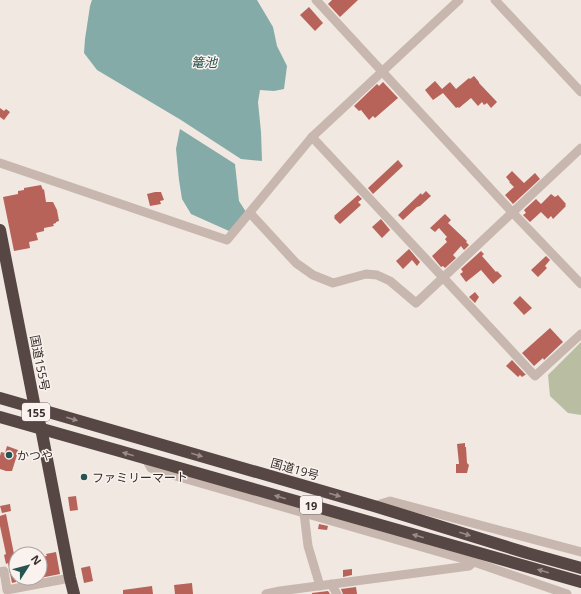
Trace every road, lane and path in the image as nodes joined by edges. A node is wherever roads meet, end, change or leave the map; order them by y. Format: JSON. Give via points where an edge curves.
{"nodes":[{"id":1,"x":316,"y":0,"type":"edge"},
{"id":2,"x":459,"y":0,"type":"edge"},
{"id":3,"x":495,"y":0,"type":"edge"},
{"id":4,"x":383,"y":72,"type":"junction"},
{"id":5,"x":581,"y":92,"type":"edge"},
{"id":6,"x":312,"y":137,"type":"junction"},
{"id":7,"x":581,"y":148,"type":"edge"},
{"id":8,"x":0,"y":162,"type":"edge"},
{"id":9,"x":512,"y":212,"type":"junction"},
{"id":10,"x":250,"y":213,"type":"junction"},
{"id":11,"x":0,"y":230,"type":"edge"},
{"id":12,"x":442,"y":278,"type":"junction"},
{"id":13,"x":581,"y":284,"type":"edge"},
{"id":14,"x":581,"y":334,"type":"edge"},
{"id":15,"x":0,"y":398,"type":"edge"},
{"id":16,"x":35,"y":408,"type":"junction"},
{"id":17,"x":0,"y":417,"type":"edge"},
{"id":18,"x":41,"y":428,"type":"junction"},
{"id":19,"x":146,"y":459,"type":"junction"},
{"id":20,"x":374,"y":506,"type":"junction"},
{"id":21,"x":304,"y":513,"type":"junction"},
{"id":22,"x":581,"y":552,"type":"edge"},
{"id":23,"x":474,"y":562,"type":"junction"},
{"id":24,"x":581,"y":568,"type":"edge"},
{"id":25,"x":0,"y":572,"type":"edge"},
{"id":26,"x":70,"y":578,"type":"junction"},
{"id":27,"x":581,"y":582,"type":"edge"},
{"id":28,"x":331,"y":584,"type":"junction"},
{"id":29,"x":320,"y":586,"type":"junction"},
{"id":30,"x":282,"y":592,"type":"edge"},
{"id":31,"x":562,"y":593,"type":"edge"},
{"id":32,"x":74,"y":594,"type":"edge"},
{"id":33,"x":266,"y":594,"type":"edge"},
{"id":34,"x":337,"y":594,"type":"edge"}],
"edges":[{"from":1,"to":4,"type":"street"},
{"from":2,"to":4,"type":"street"},
{"from":3,"to":5,"type":"street"},
{"from":4,"to":6,"type":"street"},
{"from":4,"to":9,"type":"street"},
{"from":6,"to":10,"type":"street"},
{"from":6,"to":12,"type":"street"},
{"from":7,"to":9,"type":"street"},
{"from":8,"to":10,"type":"street","via":[[227,240]]},
{"from":9,"to":12,"type":"street"},
{"from":9,"to":13,"type":"street"},
{"from":10,"to":12,"type":"street","via":[[296,264],[332,283],[366,274],[377,275],[390,281],[416,303]]},
{"from":11,"to":16,"type":"highway","name":"国道155号","number":"155"},
{"from":12,"to":14,"type":"street","via":[[535,376]]},
{"from":15,"to":16,"type":"highway","name":"国道19号","number":"19"},
{"from":16,"to":18,"type":"highway","name":"国道155号","number":"155"},
{"from":16,"to":20,"type":"highway","name":"国道19号","number":"19","one_way":true},
{"from":17,"to":18,"type":"highway","number":"19"},
{"from":19,"to":18,"type":"highway","number":"19","one_way":true},
{"from":18,"to":26,"type":"highway","name":"国道155号","number":"155"},
{"from":19,"to":21,"type":"street","via":[[151,468],[162,472]]},
{"from":27,"to":19,"type":"highway","number":"19","one_way":true},
{"from":20,"to":22,"type":"street","via":[[390,501]]},
{"from":20,"to":24,"type":"highway","name":"国道19号","number":"19","one_way":true},
{"from":21,"to":23,"type":"street"},
{"from":21,"to":29,"type":"street","via":[[308,546]]},
{"from":23,"to":28,"type":"street","via":[[469,566]]},
{"from":23,"to":31,"type":"street"},
{"from":25,"to":26,"type":"street","via":[[4,572],[7,590]]},
{"from":26,"to":32,"type":"highway","name":"国道155号","number":"155"},
{"from":28,"to":29,"type":"street"},
{"from":28,"to":34,"type":"street"},
{"from":29,"to":30,"type":"street"},
{"from":30,"to":33,"type":"street"}]}
